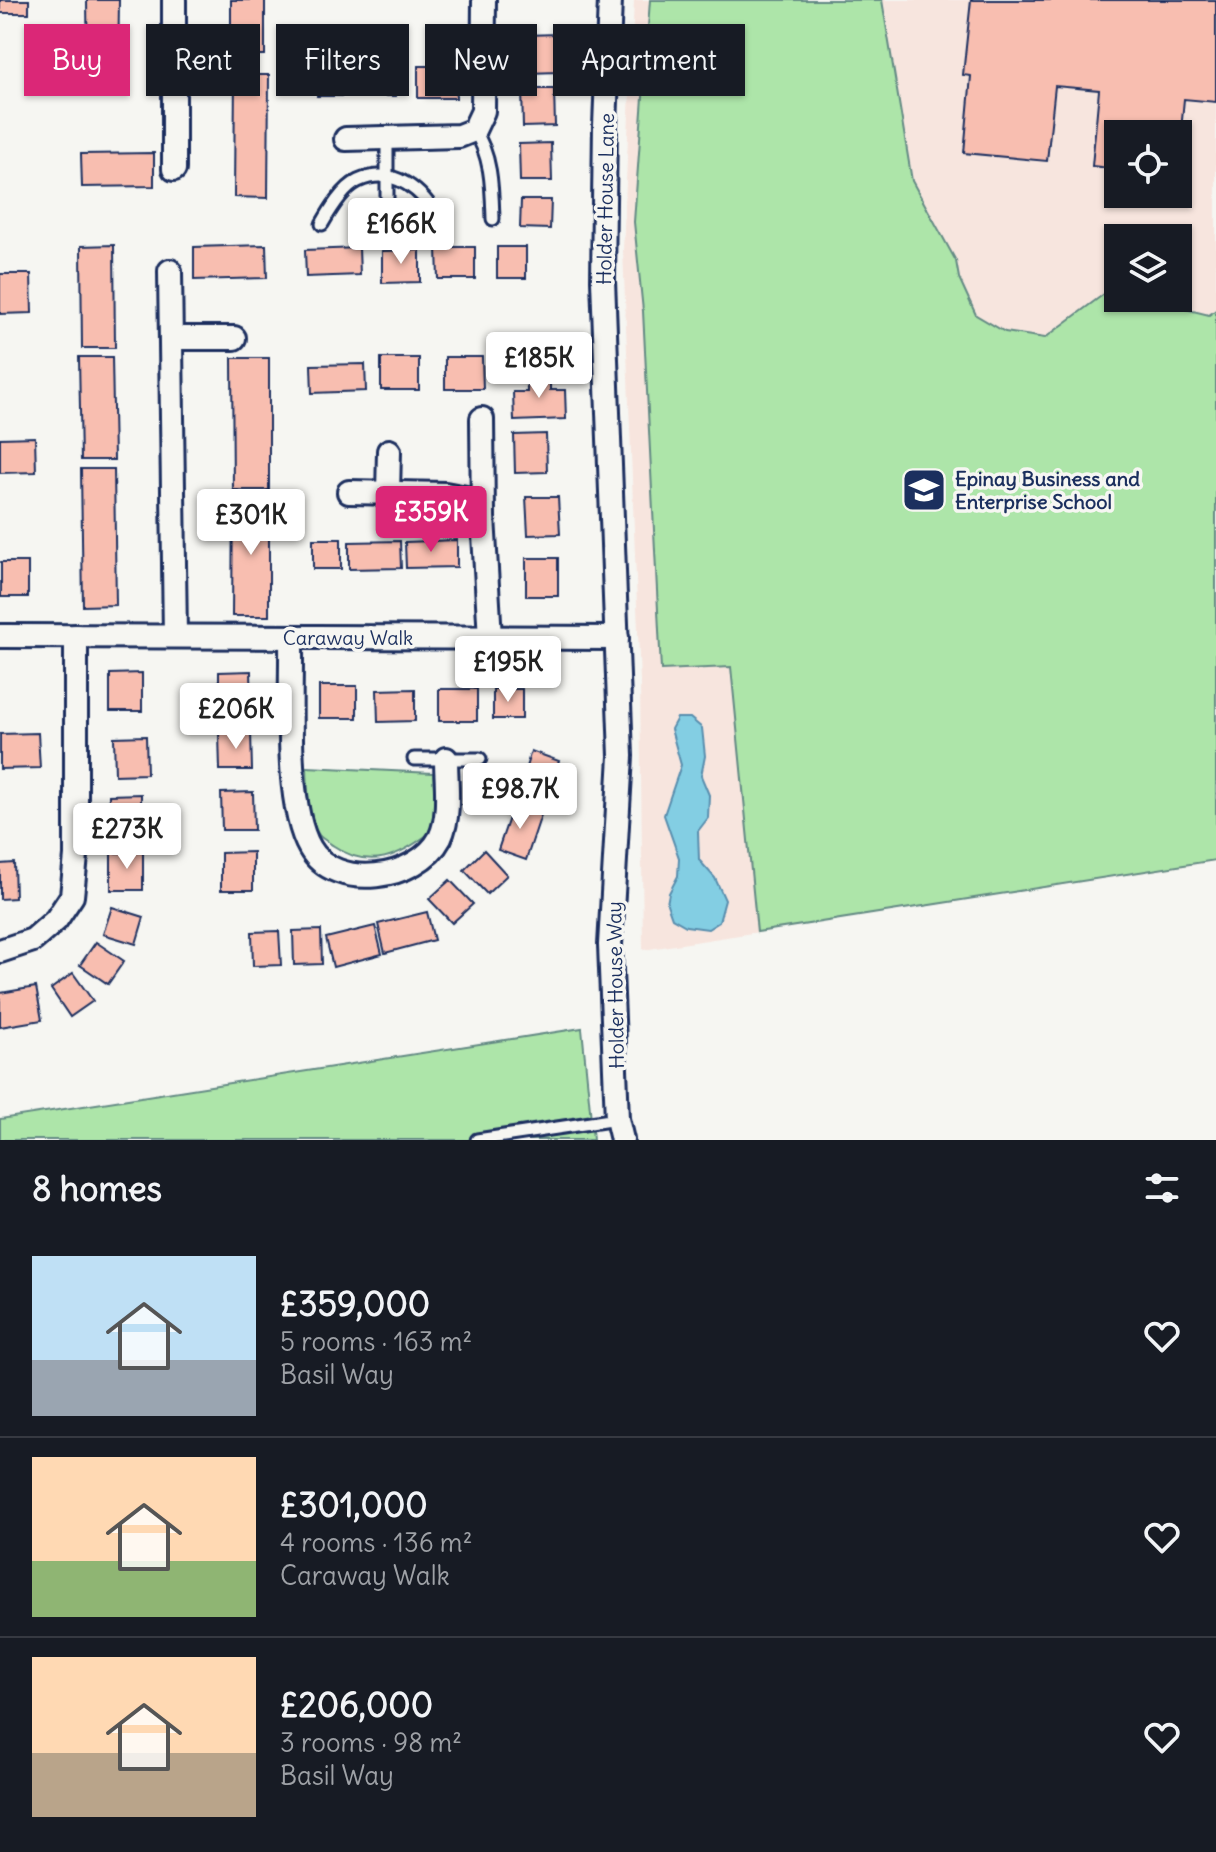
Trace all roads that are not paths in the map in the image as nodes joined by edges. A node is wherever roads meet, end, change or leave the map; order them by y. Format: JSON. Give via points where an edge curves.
{"nodes":[{"id":1,"x":174,"y":0,"type":"edge"},
{"id":2,"x":484,"y":0,"type":"edge"},
{"id":3,"x":610,"y":0,"type":"edge"},
{"id":4,"x":474,"y":130,"type":"junction"},
{"id":5,"x":387,"y":138,"type":"junction"},
{"id":6,"x":346,"y":139,"type":"dead end"},
{"id":7,"x":174,"y":169,"type":"dead end"},
{"id":8,"x":386,"y":176,"type":"junction"},
{"id":9,"x":493,"y":219,"type":"dead end"},
{"id":10,"x":439,"y":221,"type":"dead end"},
{"id":11,"x":387,"y":222,"type":"dead end"},
{"id":12,"x":322,"y":224,"type":"dead end"},
{"id":13,"x":170,"y":271,"type":"dead end"},
{"id":14,"x":171,"y":338,"type":"junction"},
{"id":15,"x":234,"y":338,"type":"dead end"},
{"id":16,"x":482,"y":419,"type":"dead end"},
{"id":17,"x":389,"y":451,"type":"dead end"},
{"id":18,"x":349,"y":492,"type":"dead end"},
{"id":19,"x":388,"y":493,"type":"junction"},
{"id":20,"x":483,"y":517,"type":"junction"},
{"id":21,"x":0,"y":636,"type":"edge"},
{"id":22,"x":76,"y":636,"type":"junction"},
{"id":23,"x":175,"y":636,"type":"junction"},
{"id":24,"x":291,"y":637,"type":"junction"},
{"id":25,"x":490,"y":638,"type":"junction"},
{"id":26,"x":617,"y":638,"type":"junction"},
{"id":27,"x":414,"y":759,"type":"dead end"},
{"id":28,"x":446,"y":759,"type":"junction"},
{"id":29,"x":480,"y":759,"type":"dead end"},
{"id":30,"x":0,"y":951,"type":"edge"},
{"id":31,"x":620,"y":1129,"type":"edge"},
{"id":32,"x":515,"y":1137,"type":"edge"},
{"id":33,"x":477,"y":1140,"type":"edge"}],
"edges":[{"from":1,"to":7,"type":"street"},
{"from":2,"to":4,"type":"street","via":[[483,111]]},
{"from":3,"to":26,"type":"street","name":"Holder House Lane","via":[[603,280]]},
{"from":4,"to":5,"type":"street","via":[[459,136]]},
{"from":4,"to":9,"type":"lane","via":[[489,171]]},
{"from":5,"to":6,"type":"street"},
{"from":5,"to":8,"type":"lane"},
{"from":8,"to":10,"type":"lane","via":[[413,186]]},
{"from":8,"to":11,"type":"lane"},
{"from":8,"to":12,"type":"lane","via":[[357,181]]},
{"from":13,"to":14,"type":"street"},
{"from":14,"to":15,"type":"street"},
{"from":14,"to":23,"type":"street"},
{"from":16,"to":20,"type":"street"},
{"from":17,"to":19,"type":"street"},
{"from":18,"to":19,"type":"street"},
{"from":19,"to":20,"type":"street","via":[[466,498]]},
{"from":20,"to":25,"type":"street"},
{"from":21,"to":22,"type":"street","name":"Caraway Walk"},
{"from":22,"to":23,"type":"street","name":"Caraway Walk"},
{"from":22,"to":30,"type":"street","via":[[72,896],[33,940]]},
{"from":23,"to":24,"type":"street","name":"Caraway Walk"},
{"from":24,"to":25,"type":"street","name":"Caraway Walk"},
{"from":24,"to":28,"type":"street","via":[[298,823],[311,851],[333,869],[366,877],[396,873],[422,859],[440,837]]},
{"from":25,"to":26,"type":"street","name":"Caraway Walk"},
{"from":26,"to":31,"type":"street","name":"Holder House Way","via":[[621,756],[610,945]]},
{"from":27,"to":28,"type":"lane"},
{"from":28,"to":29,"type":"lane"},
{"from":31,"to":32,"type":"lane"},
{"from":32,"to":33,"type":"lane"}]}
